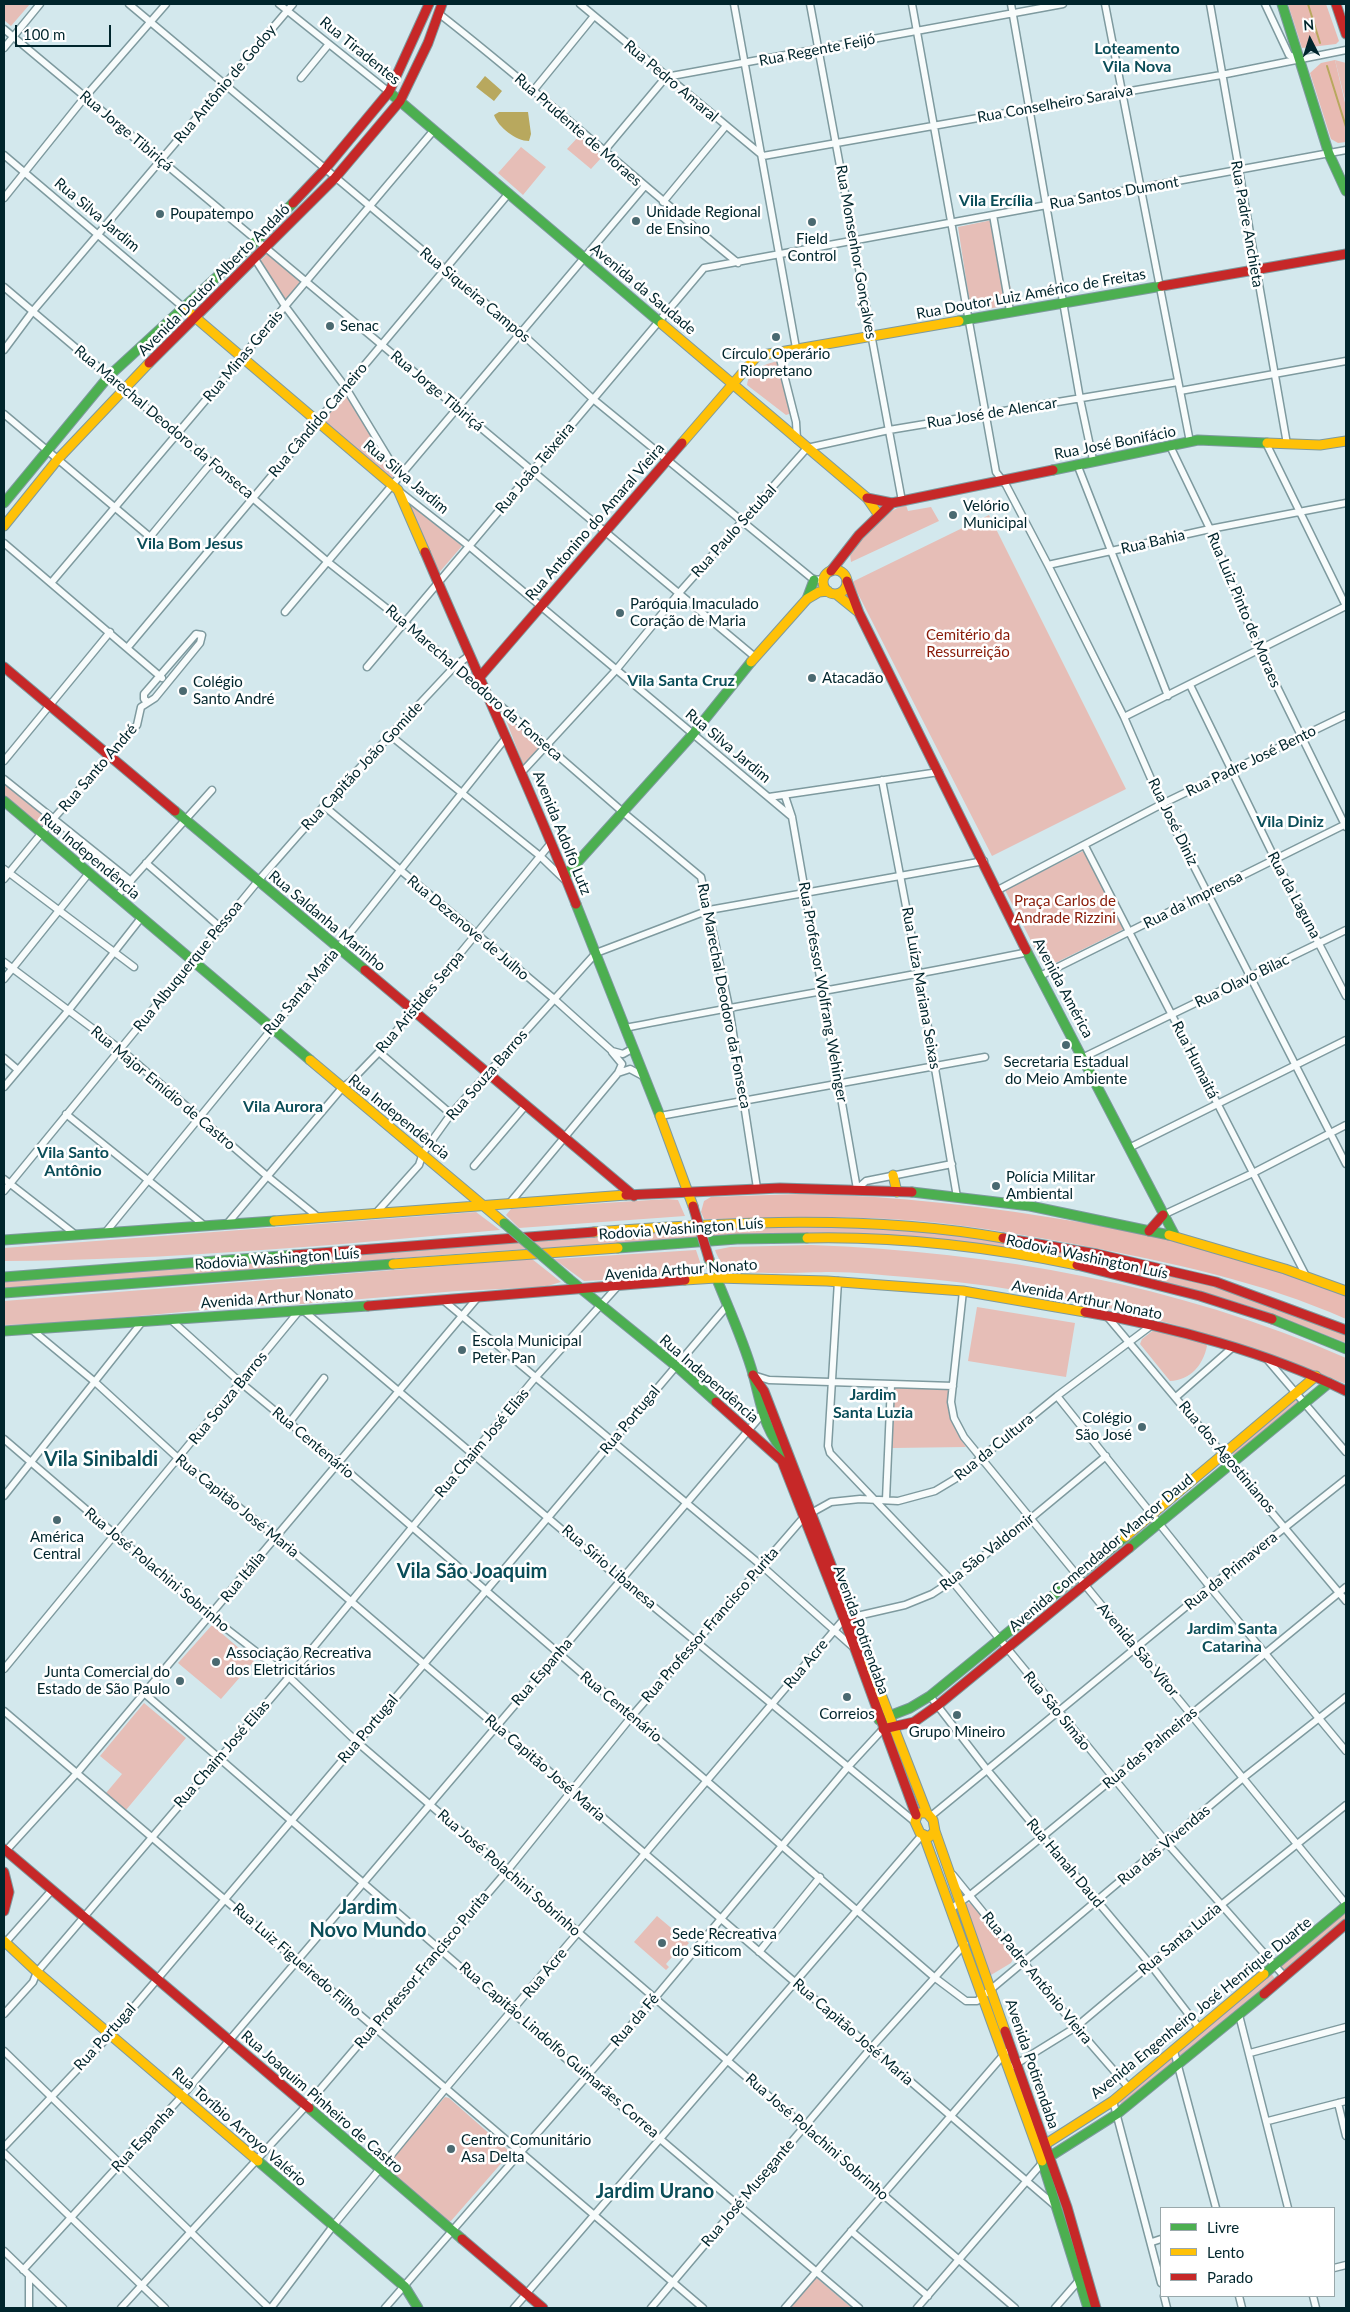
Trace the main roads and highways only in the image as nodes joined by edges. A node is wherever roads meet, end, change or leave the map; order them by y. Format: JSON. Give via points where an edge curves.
{"nodes":[{"id":1,"x":425,"y":4,"type":"edge"},
{"id":2,"x":429,"y":4,"type":"edge"},
{"id":3,"x":442,"y":4,"type":"edge"},
{"id":4,"x":448,"y":4,"type":"edge"},
{"id":5,"x":1282,"y":4,"type":"edge"},
{"id":6,"x":1336,"y":4,"type":"edge"},
{"id":7,"x":414,"y":34,"type":"junction"},
{"id":8,"x":1346,"y":34,"type":"edge"},
{"id":9,"x":428,"y":43,"type":"junction"},
{"id":10,"x":389,"y":92,"type":"junction"},
{"id":11,"x":400,"y":101,"type":"junction"},
{"id":12,"x":1346,"y":191,"type":"edge"},
{"id":13,"x":1346,"y":254,"type":"edge"},
{"id":14,"x":183,"y":306,"type":"junction"},
{"id":15,"x":195,"y":317,"type":"junction"},
{"id":16,"x":732,"y":383,"type":"junction"},
{"id":17,"x":1346,"y":441,"type":"edge"},
{"id":18,"x":395,"y":488,"type":"joint"},
{"id":19,"x":868,"y":498,"type":"junction"},
{"id":20,"x":4,"y":502,"type":"edge"},
{"id":21,"x":892,"y":503,"type":"junction"},
{"id":22,"x":878,"y":514,"type":"junction"},
{"id":23,"x":4,"y":526,"type":"edge"},
{"id":24,"x":847,"y":552,"type":"junction"},
{"id":25,"x":842,"y":572,"type":"junction"},
{"id":26,"x":827,"y":575,"type":"junction"},
{"id":27,"x":814,"y":580,"type":"road end"},
{"id":28,"x":847,"y":581,"type":"junction"},
{"id":29,"x":832,"y":593,"type":"junction"},
{"id":30,"x":807,"y":599,"type":"junction"},
{"id":31,"x":859,"y":613,"type":"junction"},
{"id":32,"x":4,"y":667,"type":"edge"},
{"id":33,"x":479,"y":678,"type":"junction"},
{"id":34,"x":4,"y":801,"type":"edge"},
{"id":35,"x":566,"y":879,"type":"junction"},
{"id":36,"x":893,"y":1176,"type":"road end"},
{"id":37,"x":688,"y":1191,"type":"junction"},
{"id":38,"x":897,"y":1192,"type":"junction"},
{"id":39,"x":634,"y":1196,"type":"junction"},
{"id":40,"x":484,"y":1206,"type":"junction"},
{"id":41,"x":1163,"y":1215,"type":"junction"},
{"id":42,"x":1149,"y":1231,"type":"junction"},
{"id":43,"x":1175,"y":1236,"type":"junction"},
{"id":44,"x":4,"y":1240,"type":"edge"},
{"id":45,"x":4,"y":1270,"type":"edge"},
{"id":46,"x":38,"y":1274,"type":"junction"},
{"id":47,"x":4,"y":1277,"type":"edge"},
{"id":48,"x":716,"y":1278,"type":"junction"},
{"id":49,"x":582,"y":1290,"type":"junction"},
{"id":50,"x":1346,"y":1291,"type":"edge"},
{"id":51,"x":4,"y":1293,"type":"edge"},
{"id":52,"x":1299,"y":1311,"type":"junction"},
{"id":53,"x":1346,"y":1323,"type":"edge"},
{"id":54,"x":1346,"y":1330,"type":"edge"},
{"id":55,"x":4,"y":1331,"type":"edge"},
{"id":56,"x":1346,"y":1349,"type":"edge"},
{"id":57,"x":753,"y":1375,"type":"junction"},
{"id":58,"x":1316,"y":1376,"type":"junction"},
{"id":59,"x":1328,"y":1383,"type":"junction"},
{"id":60,"x":1346,"y":1391,"type":"edge"},
{"id":61,"x":788,"y":1454,"type":"junction"},
{"id":62,"x":777,"y":1455,"type":"joint"},
{"id":63,"x":848,"y":1618,"type":"junction"},
{"id":64,"x":889,"y":1716,"type":"junction"},
{"id":65,"x":879,"y":1720,"type":"junction"},
{"id":66,"x":893,"y":1725,"type":"junction"},
{"id":67,"x":883,"y":1729,"type":"junction"},
{"id":68,"x":929,"y":1815,"type":"junction"},
{"id":69,"x":915,"y":1819,"type":"junction"},
{"id":70,"x":935,"y":1831,"type":"junction"},
{"id":71,"x":923,"y":1836,"type":"junction"},
{"id":72,"x":5,"y":1852,"type":"edge"},
{"id":73,"x":4,"y":1872,"type":"edge"},
{"id":74,"x":1346,"y":1905,"type":"edge"},
{"id":75,"x":955,"y":1906,"type":"junction"},
{"id":76,"x":4,"y":1911,"type":"edge"},
{"id":77,"x":1346,"y":1924,"type":"edge"},
{"id":78,"x":4,"y":1942,"type":"edge"},
{"id":79,"x":1014,"y":2065,"type":"junction"},
{"id":80,"x":1090,"y":2115,"type":"junction"},
{"id":81,"x":1097,"y":2127,"type":"junction"},
{"id":82,"x":1042,"y":2146,"type":"junction"},
{"id":83,"x":1046,"y":2159,"type":"junction"},
{"id":84,"x":1084,"y":2275,"type":"junction"},
{"id":85,"x":418,"y":2308,"type":"edge"},
{"id":86,"x":543,"y":2308,"type":"edge"},
{"id":87,"x":1088,"y":2308,"type":"edge"},
{"id":88,"x":1096,"y":2308,"type":"edge"}],
"edges":[{"from":1,"to":7,"type":"main road","name":"Avenida Doutor Alberto Andaló"},
{"from":2,"to":7,"type":"main road","name":"Avenida Doutor Alberto Andaló"},
{"from":3,"to":9,"type":"main road","name":"Avenida Doutor Alberto Andaló"},
{"from":4,"to":9,"type":"main road","name":"Avenida Doutor Alberto Andaló"},
{"from":5,"to":12,"type":"main road","via":[[1329,154]]},
{"from":6,"to":8,"type":"main road"},
{"from":7,"to":10,"type":"main road","name":"Avenida Doutor Alberto Andaló"},
{"from":9,"to":11,"type":"main road","name":"Avenida Doutor Alberto Andaló"},
{"from":10,"to":11,"type":"main road","name":"Rua Tiradentes"},
{"from":10,"to":14,"type":"main road","name":"Avenida Doutor Alberto Andaló","via":[[325,169],[257,240]]},
{"from":11,"to":15,"type":"main road","name":"Avenida Doutor Alberto Andaló","via":[[335,178]]},
{"from":11,"to":16,"type":"main road","name":"Avenida da Saudade"},
{"from":13,"to":16,"type":"main road","name":"Rua Doutor Luiz Américo de Freitas","via":[[778,351],[753,358]]},
{"from":14,"to":15,"type":"main road","name":"Rua Silva Jardim"},
{"from":14,"to":20,"type":"main road","name":"Avenida Doutor Alberto Andaló","via":[[109,376]]},
{"from":15,"to":18,"type":"main road","name":"Rua Silva Jardim"},
{"from":15,"to":23,"type":"main road","name":"Avenida Doutor Alberto Andaló","via":[[58,460]]},
{"from":16,"to":19,"type":"main road","name":"Avenida da Saudade"},
{"from":16,"to":33,"type":"main road","name":"Rua Antonino do Amaral Vieira"},
{"from":17,"to":21,"type":"main road","name":"Rua José Bonifácio","via":[[1320,445],[1198,440]]},
{"from":18,"to":33,"type":"main road","name":"Avenida Adolfo Lutz"},
{"from":19,"to":21,"type":"main road","name":"Avenida da Saudade"},
{"from":19,"to":22,"type":"main road","name":"Avenida da Saudade"},
{"from":21,"to":22,"type":"main road"},
{"from":22,"to":24,"type":"main road"},
{"from":24,"to":25,"type":"main road"},
{"from":24,"to":26,"type":"main road"},
{"from":25,"to":26,"type":"main road"},
{"from":25,"to":28,"type":"main road"},
{"from":26,"to":29,"type":"main road","via":[[824,584]]},
{"from":27,"to":30,"type":"main road"},
{"from":28,"to":29,"type":"main road","via":[[845,588]]},
{"from":28,"to":31,"type":"main road","name":"Avenida América"},
{"from":29,"to":30,"type":"main road","via":[[819,592]]},
{"from":29,"to":31,"type":"main road","name":"Avenida América"},
{"from":30,"to":35,"type":"main road"},
{"from":31,"to":41,"type":"main road","name":"Avenida América","via":[[996,891]]},
{"from":32,"to":39,"type":"main road","name":"Rua Saldanha Marinho"},
{"from":33,"to":35,"type":"main road","name":"Avenida Adolfo Lutz"},
{"from":34,"to":40,"type":"main road","name":"Rua Independência"},
{"from":35,"to":37,"type":"main road","name":"Avenida Adolfo Lutz"},
{"from":36,"to":38,"type":"main road"},
{"from":37,"to":38,"type":"main road","via":[[757,1188]]},
{"from":37,"to":39,"type":"main road"},
{"from":37,"to":48,"type":"main road","name":"Avenida Potirendaba","bridge":true},
{"from":38,"to":42,"type":"main road","via":[[1064,1212]]},
{"from":39,"to":40,"type":"main road"},
{"from":40,"to":44,"type":"main road","via":[[387,1207],[376,1213],[319,1218],[76,1235],[64,1232]]},
{"from":40,"to":49,"type":"main road","name":"Rua Independência","bridge":true},
{"from":41,"to":42,"type":"main road"},
{"from":41,"to":43,"type":"main road","name":"Avenida América"},
{"from":42,"to":43,"type":"main road"},
{"from":43,"to":50,"type":"main road","via":[[1305,1274]]},
{"from":45,"to":46,"type":"main road","via":[[26,1269]]},
{"from":46,"to":47,"type":"main road","name":"Rodovia Washington Luís"},
{"from":46,"to":52,"type":"main road","name":"Rodovia Washington Luís","via":[[696,1225],[831,1221],[944,1229],[1062,1247],[1216,1282]]},
{"from":48,"to":49,"type":"main road","name":"Avenida Arthur Nonato"},
{"from":48,"to":57,"type":"main road","name":"Avenida Potirendaba"},
{"from":48,"to":58,"type":"main road","name":"Avenida Arthur Nonato","via":[[838,1281],[963,1291],[1152,1325],[1233,1347]]},
{"from":49,"to":55,"type":"main road","name":"Avenida Arthur Nonato"},
{"from":49,"to":62,"type":"main road","name":"Rua Independência","via":[[676,1366]]},
{"from":51,"to":56,"type":"main road","name":"Rodovia Washington Luís","via":[[737,1239],[862,1239],[1014,1254],[1142,1280],[1226,1304]]},
{"from":52,"to":53,"type":"main road"},
{"from":52,"to":54,"type":"main road","name":"Rodovia Washington Luís"},
{"from":57,"to":61,"type":"main road","name":"Avenida Potirendaba","via":[[764,1391]]},
{"from":57,"to":61,"type":"main road","name":"Avenida Potirendaba","via":[[773,1438]]},
{"from":58,"to":59,"type":"main road","name":"Avenida Arthur Nonato"},
{"from":58,"to":64,"type":"main road","name":"Avenida Comendador Mançor Daud","via":[[930,1696]]},
{"from":59,"to":60,"type":"main road","name":"Avenida Arthur Nonato"},
{"from":59,"to":66,"type":"main road","name":"Avenida Comendador Mançor Daud","via":[[938,1705],[914,1722]]},
{"from":61,"to":63,"type":"main road","name":"Avenida Potirendaba","via":[[812,1511]]},
{"from":62,"to":63,"type":"main road","name":"Avenida Potirendaba"},
{"from":63,"to":64,"type":"main road","name":"Avenida Potirendaba"},
{"from":63,"to":65,"type":"main road","name":"Avenida Potirendaba","via":[[854,1648]]},
{"from":64,"to":65,"type":"main road","name":"Avenida Comendador Mançor Daud"},
{"from":64,"to":66,"type":"main road","name":"Avenida Potirendaba"},
{"from":65,"to":67,"type":"main road","name":"Avenida Potirendaba"},
{"from":66,"to":67,"type":"main road","name":"Avenida Comendador Mançor Daud"},
{"from":66,"to":68,"type":"main road","name":"Avenida Potirendaba"},
{"from":67,"to":69,"type":"main road","name":"Avenida Potirendaba"},
{"from":68,"to":69,"type":"main road","via":[[921,1812]]},
{"from":68,"to":70,"type":"main road","name":"Avenida Potirendaba"},
{"from":69,"to":71,"type":"main road","name":"Avenida Potirendaba"},
{"from":70,"to":71,"type":"main road","via":[[931,1836]]},
{"from":70,"to":75,"type":"main road","name":"Avenida Potirendaba"},
{"from":71,"to":75,"type":"main road","name":"Avenida Potirendaba"},
{"from":72,"to":86,"type":"main road","name":"Rua Joaquim Pinheiro de Castro"},
{"from":73,"to":76,"type":"main road","via":[[9,1886],[9,1900]]},
{"from":74,"to":80,"type":"main road","name":"Avenida Engenheiro José Henrique Duarte","via":[[1129,2088]]},
{"from":75,"to":79,"type":"main road","name":"Avenida Potirendaba","via":[[991,1988],[1012,2046]]},
{"from":75,"to":79,"type":"main road","name":"Avenida Potirendaba","via":[[965,1944],[1005,2053]]},
{"from":77,"to":81,"type":"main road","name":"Avenida Engenheiro José Henrique Duarte","via":[[1239,2015]]},
{"from":78,"to":85,"type":"main road","name":"Rua Toríbio Arroyo Valério","via":[[405,2287]]},
{"from":79,"to":82,"type":"main road","name":"Avenida Potirendaba"},
{"from":80,"to":81,"type":"main road"},
{"from":80,"to":82,"type":"main road","name":"Avenida Engenheiro José Henrique Duarte"},
{"from":81,"to":83,"type":"main road","name":"Avenida Engenheiro José Henrique Duarte"},
{"from":82,"to":83,"type":"main road","name":"Avenida Potirendaba"},
{"from":83,"to":84,"type":"main road","name":"Avenida Potirendaba"},
{"from":84,"to":87,"type":"main road","name":"Avenida Potirendaba"},
{"from":84,"to":88,"type":"main road","name":"Avenida Potirendaba"}]}
